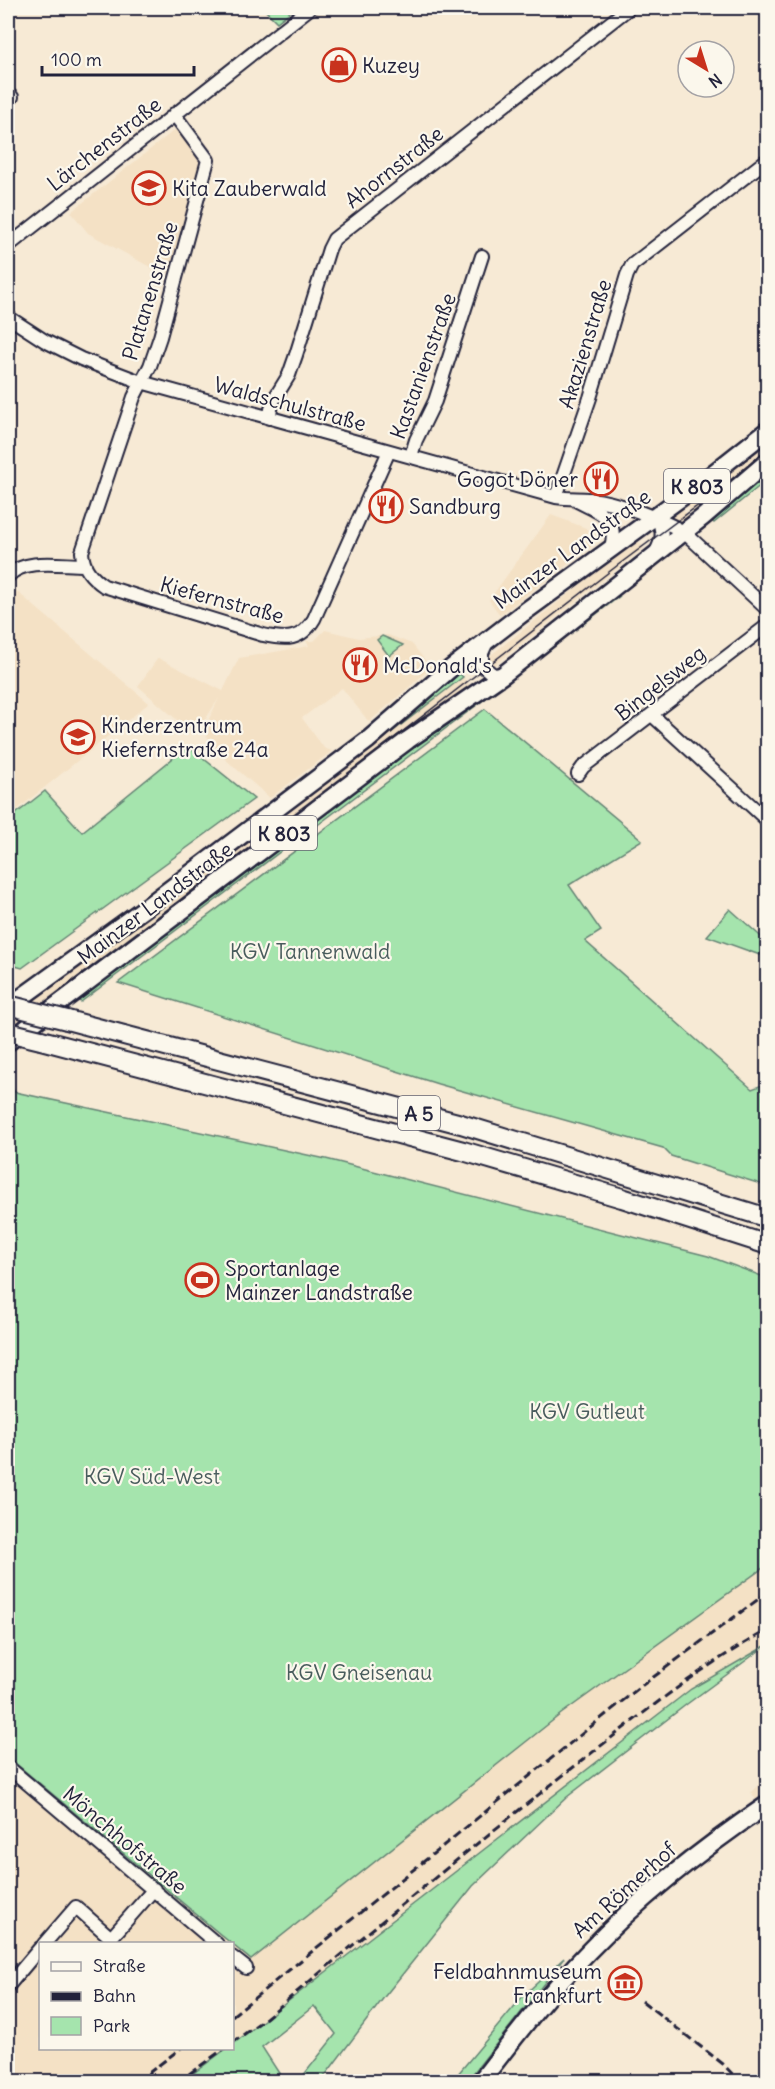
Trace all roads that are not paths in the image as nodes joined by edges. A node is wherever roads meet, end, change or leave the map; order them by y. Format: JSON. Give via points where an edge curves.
{"nodes":[{"id":1,"x":310,"y":8,"type":"edge"},
{"id":2,"x":629,"y":8,"type":"edge"},
{"id":3,"x":174,"y":114,"type":"junction"},
{"id":4,"x":768,"y":159,"type":"edge"},
{"id":5,"x":8,"y":246,"type":"edge"},
{"id":6,"x":482,"y":256,"type":"dead end"},
{"id":7,"x":8,"y":317,"type":"edge"},
{"id":8,"x":141,"y":382,"type":"junction"},
{"id":9,"x":269,"y":418,"type":"junction"},
{"id":10,"x":768,"y":430,"type":"edge"},
{"id":11,"x":388,"y":451,"type":"junction"},
{"id":12,"x":411,"y":456,"type":"junction"},
{"id":13,"x":768,"y":461,"type":"edge"},
{"id":14,"x":556,"y":497,"type":"junction"},
{"id":15,"x":573,"y":499,"type":"junction"},
{"id":16,"x":655,"y":519,"type":"junction"},
{"id":17,"x":684,"y":532,"type":"junction"},
{"id":18,"x":611,"y":548,"type":"junction"},
{"id":19,"x":654,"y":555,"type":"junction"},
{"id":20,"x":83,"y":565,"type":"junction"},
{"id":21,"x":8,"y":576,"type":"edge"},
{"id":22,"x":768,"y":610,"type":"edge"},
{"id":23,"x":768,"y":625,"type":"edge"},
{"id":24,"x":489,"y":639,"type":"junction"},
{"id":25,"x":504,"y":674,"type":"junction"},
{"id":26,"x":651,"y":715,"type":"junction"},
{"id":27,"x":578,"y":774,"type":"dead end"},
{"id":28,"x":768,"y":821,"type":"edge"},
{"id":29,"x":8,"y":1006,"type":"edge"},
{"id":30,"x":8,"y":1032,"type":"edge"},
{"id":31,"x":8,"y":1042,"type":"edge"},
{"id":32,"x":768,"y":1218,"type":"edge"},
{"id":33,"x":768,"y":1245,"type":"edge"},
{"id":34,"x":8,"y":1767,"type":"edge"},
{"id":35,"x":768,"y":1804,"type":"edge"},
{"id":36,"x":154,"y":1889,"type":"junction"},
{"id":37,"x":46,"y":1942,"type":"edge"},
{"id":38,"x":215,"y":1942,"type":"edge"},
{"id":39,"x":39,"y":1949,"type":"edge"},
{"id":40,"x":234,"y":1959,"type":"edge"},
{"id":41,"x":246,"y":1968,"type":"dead end"},
{"id":42,"x":8,"y":1986,"type":"edge"},
{"id":43,"x":480,"y":2082,"type":"edge"}],
"edges":[{"from":1,"to":3,"type":"street","name":"Lärchenstraße"},
{"from":2,"to":9,"type":"street","name":"Ahornstraße","via":[[334,239],[289,375],[273,401]]},
{"from":3,"to":5,"type":"street","name":"Lärchenstraße"},
{"from":3,"to":8,"type":"street","name":"Platanenstraße","via":[[208,160],[160,337]]},
{"from":4,"to":14,"type":"street","name":"Akazienstraße","via":[[632,264]]},
{"from":6,"to":12,"type":"street","name":"Kastanienstraße","via":[[435,401]]},
{"from":7,"to":8,"type":"street","name":"Waldschulstraße","via":[[81,359]]},
{"from":8,"to":9,"type":"street","name":"Waldschulstraße"},
{"from":8,"to":20,"type":"street","via":[[82,552]]},
{"from":9,"to":11,"type":"street","name":"Waldschulstraße"},
{"from":10,"to":16,"type":"main road","name":"Mainzer Landstraße","number":"K 803"},
{"from":11,"to":12,"type":"street","name":"Waldschulstraße"},
{"from":11,"to":20,"type":"street","name":"Kiefernstraße","via":[[314,620],[301,635],[279,639],[104,586]]},
{"from":12,"to":14,"type":"street","name":"Waldschulstraße"},
{"from":13,"to":17,"type":"main road","name":"Mainzer Landstraße","number":"K 803"},
{"from":14,"to":15,"type":"street","name":"Waldschulstraße"},
{"from":15,"to":16,"type":"street","name":"Waldschulstraße","via":[[591,499]]},
{"from":15,"to":18,"type":"street","name":"Waldschulstraße","via":[[610,522],[614,536]]},
{"from":16,"to":17,"type":"street","name":"Waldschulstraße"},
{"from":16,"to":18,"type":"main road","name":"Mainzer Landstraße","number":"K 803"},
{"from":16,"to":19,"type":"street","via":[[662,527],[662,536]]},
{"from":17,"to":19,"type":"main road","name":"Mainzer Landstraße","number":"K 803"},
{"from":17,"to":22,"type":"street","name":"Waldschulstraße"},
{"from":18,"to":24,"type":"main road","name":"Mainzer Landstraße","number":"K 803"},
{"from":19,"to":25,"type":"main road","name":"Mainzer Landstraße","number":"K 803"},
{"from":20,"to":21,"type":"street","via":[[33,565],[14,569]]},
{"from":23,"to":26,"type":"street","name":"Bingelsweg"},
{"from":24,"to":25,"type":"street","name":"Mainzer Landstraße","via":[[482,652],[482,665],[493,675]]},
{"from":24,"to":29,"type":"main road","name":"Mainzer Landstraße","number":"K 803","via":[[368,740]]},
{"from":25,"to":31,"type":"main road","name":"Mainzer Landstraße","number":"K 803","via":[[408,740]]},
{"from":26,"to":27,"type":"street","name":"Bingelsweg"},
{"from":26,"to":28,"type":"street"},
{"from":29,"to":32,"type":"highway","number":"A 5","bridge":true,"via":[[461,1124]]},
{"from":30,"to":33,"type":"highway","number":"A 5","bridge":true,"via":[[463,1150]]},
{"from":34,"to":36,"type":"street","name":"Mönchhofstraße"},
{"from":35,"to":43,"type":"main road","name":"Am Römerhof","via":[[656,1886],[588,1951]]},
{"from":36,"to":37,"type":"street","via":[[111,1938],[76,1907]]},
{"from":36,"to":38,"type":"street","name":"Mönchhofstraße"},
{"from":39,"to":42,"type":"street"},
{"from":40,"to":41,"type":"street"}]}
